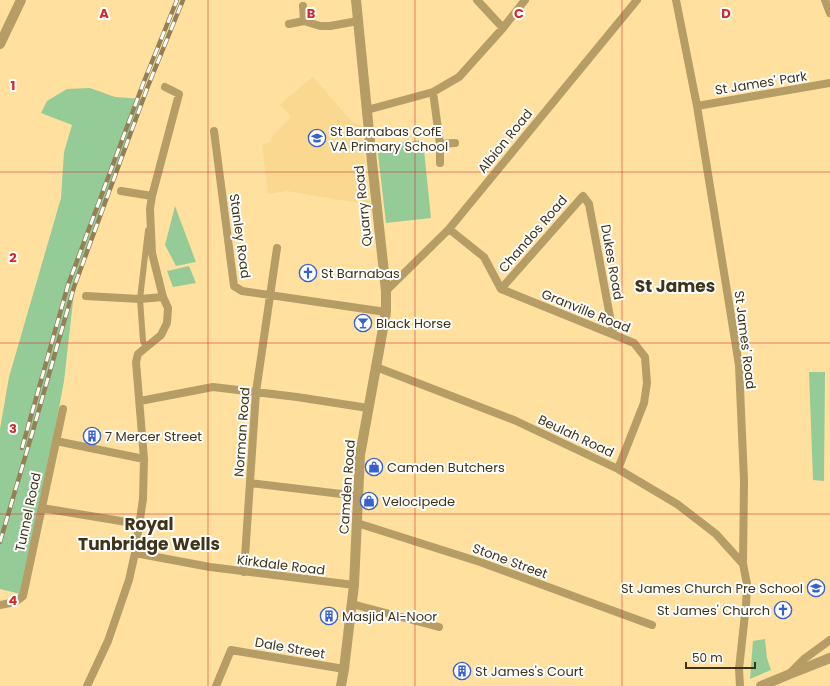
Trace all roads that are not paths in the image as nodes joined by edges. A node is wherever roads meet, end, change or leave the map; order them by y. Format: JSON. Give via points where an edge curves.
{"nodes":[{"id":1,"x":21,"y":0,"type":"edge"},
{"id":2,"x":356,"y":0,"type":"edge"},
{"id":3,"x":477,"y":0,"type":"edge"},
{"id":4,"x":525,"y":0,"type":"edge"},
{"id":5,"x":637,"y":0,"type":"edge"},
{"id":6,"x":676,"y":0,"type":"edge"},
{"id":7,"x":825,"y":0,"type":"edge"},
{"id":8,"x":303,"y":6,"type":"dead end"},
{"id":9,"x":830,"y":13,"type":"edge"},
{"id":10,"x":304,"y":21,"type":"junction"},
{"id":11,"x":358,"y":21,"type":"junction"},
{"id":12,"x":289,"y":24,"type":"dead end"},
{"id":13,"x":503,"y":28,"type":"junction"},
{"id":14,"x":0,"y":44,"type":"edge"},
{"id":15,"x":830,"y":83,"type":"edge"},
{"id":16,"x":165,"y":87,"type":"dead end"},
{"id":17,"x":433,"y":92,"type":"junction"},
{"id":18,"x":697,"y":106,"type":"junction"},
{"id":19,"x":367,"y":110,"type":"junction"},
{"id":20,"x":214,"y":131,"type":"dead end"},
{"id":21,"x":455,"y":142,"type":"dead end"},
{"id":22,"x":440,"y":144,"type":"junction"},
{"id":23,"x":440,"y":163,"type":"dead end"},
{"id":24,"x":121,"y":191,"type":"dead end"},
{"id":25,"x":152,"y":196,"type":"junction"},
{"id":26,"x":583,"y":196,"type":"joint"},
{"id":27,"x":150,"y":209,"type":"junction"},
{"id":28,"x":449,"y":229,"type":"junction"},
{"id":29,"x":278,"y":248,"type":"dead end"},
{"id":30,"x":501,"y":289,"type":"junction"},
{"id":31,"x":386,"y":291,"type":"junction"},
{"id":32,"x":270,"y":294,"type":"junction"},
{"id":33,"x":86,"y":296,"type":"dead end"},
{"id":34,"x":164,"y":297,"type":"junction"},
{"id":35,"x":140,"y":299,"type":"junction"},
{"id":36,"x":386,"y":312,"type":"junction"},
{"id":37,"x":613,"y":333,"type":"junction"},
{"id":38,"x":146,"y":347,"type":"junction"},
{"id":39,"x":376,"y":367,"type":"junction"},
{"id":40,"x":256,"y":392,"type":"junction"},
{"id":41,"x":140,"y":401,"type":"junction"},
{"id":42,"x":368,"y":408,"type":"junction"},
{"id":43,"x":63,"y":409,"type":"dead end"},
{"id":44,"x":56,"y":441,"type":"junction"},
{"id":45,"x":144,"y":460,"type":"junction"},
{"id":46,"x":618,"y":469,"type":"junction"},
{"id":47,"x":250,"y":483,"type":"junction"},
{"id":48,"x":358,"y":496,"type":"junction"},
{"id":49,"x":42,"y":508,"type":"junction"},
{"id":50,"x":357,"y":523,"type":"junction"},
{"id":51,"x":139,"y":524,"type":"junction"},
{"id":52,"x":135,"y":553,"type":"junction"},
{"id":53,"x":743,"y":564,"type":"junction"},
{"id":54,"x":244,"y":572,"type":"junction"},
{"id":55,"x":354,"y":585,"type":"junction"},
{"id":56,"x":0,"y":604,"type":"edge"},
{"id":57,"x":352,"y":604,"type":"junction"},
{"id":58,"x":652,"y":625,"type":"dead end"},
{"id":59,"x":439,"y":627,"type":"dead end"},
{"id":60,"x":830,"y":640,"type":"edge"},
{"id":61,"x":830,"y":658,"type":"edge"},
{"id":62,"x":344,"y":669,"type":"junction"},
{"id":63,"x":790,"y":674,"type":"junction"},
{"id":64,"x":87,"y":686,"type":"edge"},
{"id":65,"x":216,"y":686,"type":"edge"},
{"id":66,"x":341,"y":686,"type":"edge"},
{"id":67,"x":740,"y":686,"type":"edge"},
{"id":68,"x":761,"y":686,"type":"edge"}],
"edges":[{"from":1,"to":14,"type":"street"},
{"from":2,"to":11,"type":"street","name":"Quarry Road"},
{"from":3,"to":13,"type":"street"},
{"from":4,"to":13,"type":"street"},
{"from":5,"to":28,"type":"street","name":"Albion Road"},
{"from":6,"to":18,"type":"street","name":"St James' Road"},
{"from":7,"to":9,"type":"street"},
{"from":8,"to":10,"type":"street"},
{"from":10,"to":11,"type":"street","via":[[320,26]]},
{"from":10,"to":12,"type":"street"},
{"from":11,"to":19,"type":"street","name":"Quarry Road"},
{"from":13,"to":17,"type":"street","via":[[458,77]]},
{"from":15,"to":18,"type":"street","name":"St James' Park"},
{"from":16,"to":25,"type":"street","via":[[179,94]]},
{"from":17,"to":19,"type":"street"},
{"from":17,"to":22,"type":"street"},
{"from":18,"to":53,"type":"street","name":"St James' Road","via":[[739,365],[744,480]]},
{"from":19,"to":31,"type":"street","name":"Quarry Road"},
{"from":20,"to":32,"type":"street","name":"Stanley Road","via":[[234,286],[242,291]]},
{"from":21,"to":22,"type":"street"},
{"from":22,"to":23,"type":"street"},
{"from":24,"to":25,"type":"street"},
{"from":25,"to":27,"type":"street"},
{"from":26,"to":30,"type":"street","name":"Chandos Road"},
{"from":26,"to":37,"type":"street","name":"Dukes Road","via":[[589,204]]},
{"from":27,"to":34,"type":"street","via":[[152,253]]},
{"from":27,"to":35,"type":"street"},
{"from":28,"to":30,"type":"street","via":[[484,257]]},
{"from":28,"to":31,"type":"street","name":"Albion Road"},
{"from":29,"to":32,"type":"street","name":"Norman Road"},
{"from":30,"to":37,"type":"street","name":"Granville Road"},
{"from":31,"to":36,"type":"street","name":"Camden Road"},
{"from":32,"to":36,"type":"street","name":"Stanley Road"},
{"from":32,"to":40,"type":"street","name":"Norman Road"},
{"from":33,"to":35,"type":"street"},
{"from":34,"to":35,"type":"street"},
{"from":34,"to":38,"type":"street","via":[[168,308],[166,323],[161,335]]},
{"from":35,"to":38,"type":"street","via":[[143,340]]},
{"from":36,"to":39,"type":"street","name":"Camden Road"},
{"from":37,"to":46,"type":"street","name":"Granville Road","via":[[634,343],[645,357],[647,383],[644,404]]},
{"from":38,"to":41,"type":"street","via":[[138,354],[136,362]]},
{"from":39,"to":42,"type":"street","name":"Camden Road"},
{"from":39,"to":46,"type":"street","name":"Beulah Road","via":[[514,420]]},
{"from":40,"to":41,"type":"street","via":[[213,388]]},
{"from":40,"to":42,"type":"street"},
{"from":40,"to":47,"type":"street","name":"Norman Road"},
{"from":41,"to":45,"type":"street"},
{"from":42,"to":48,"type":"street","name":"Camden Road","via":[[360,455]]},
{"from":43,"to":44,"type":"street","name":"Tunnel Road"},
{"from":44,"to":45,"type":"street"},
{"from":44,"to":49,"type":"street","name":"Tunnel Road"},
{"from":45,"to":51,"type":"street","via":[[143,499]]},
{"from":46,"to":53,"type":"street","name":"Beulah Road","via":[[677,504],[716,534]]},
{"from":47,"to":48,"type":"street"},
{"from":47,"to":54,"type":"street","name":"Norman Road"},
{"from":48,"to":50,"type":"street","name":"Camden Road"},
{"from":49,"to":51,"type":"street"},
{"from":49,"to":56,"type":"street","name":"Tunnel Road","via":[[23,596],[15,602]]},
{"from":50,"to":55,"type":"street","name":"Camden Road"},
{"from":50,"to":58,"type":"street","name":"Stone Street","via":[[480,562]]},
{"from":51,"to":52,"type":"street"},
{"from":52,"to":54,"type":"street","name":"Kirkdale Road"},
{"from":52,"to":64,"type":"street","via":[[129,580],[108,642]]},
{"from":53,"to":67,"type":"street","name":"St James' Road","via":[[747,584],[739,669]]},
{"from":54,"to":55,"type":"street","name":"Kirkdale Road"},
{"from":55,"to":57,"type":"street","name":"Camden Road"},
{"from":57,"to":59,"type":"street"},
{"from":57,"to":62,"type":"street","name":"Camden Road"},
{"from":60,"to":63,"type":"street","via":[[804,659]]},
{"from":61,"to":63,"type":"street"},
{"from":62,"to":65,"type":"street","name":"Dale Street","via":[[231,650]]},
{"from":62,"to":66,"type":"street","name":"Camden Road"},
{"from":63,"to":68,"type":"street"}]}
